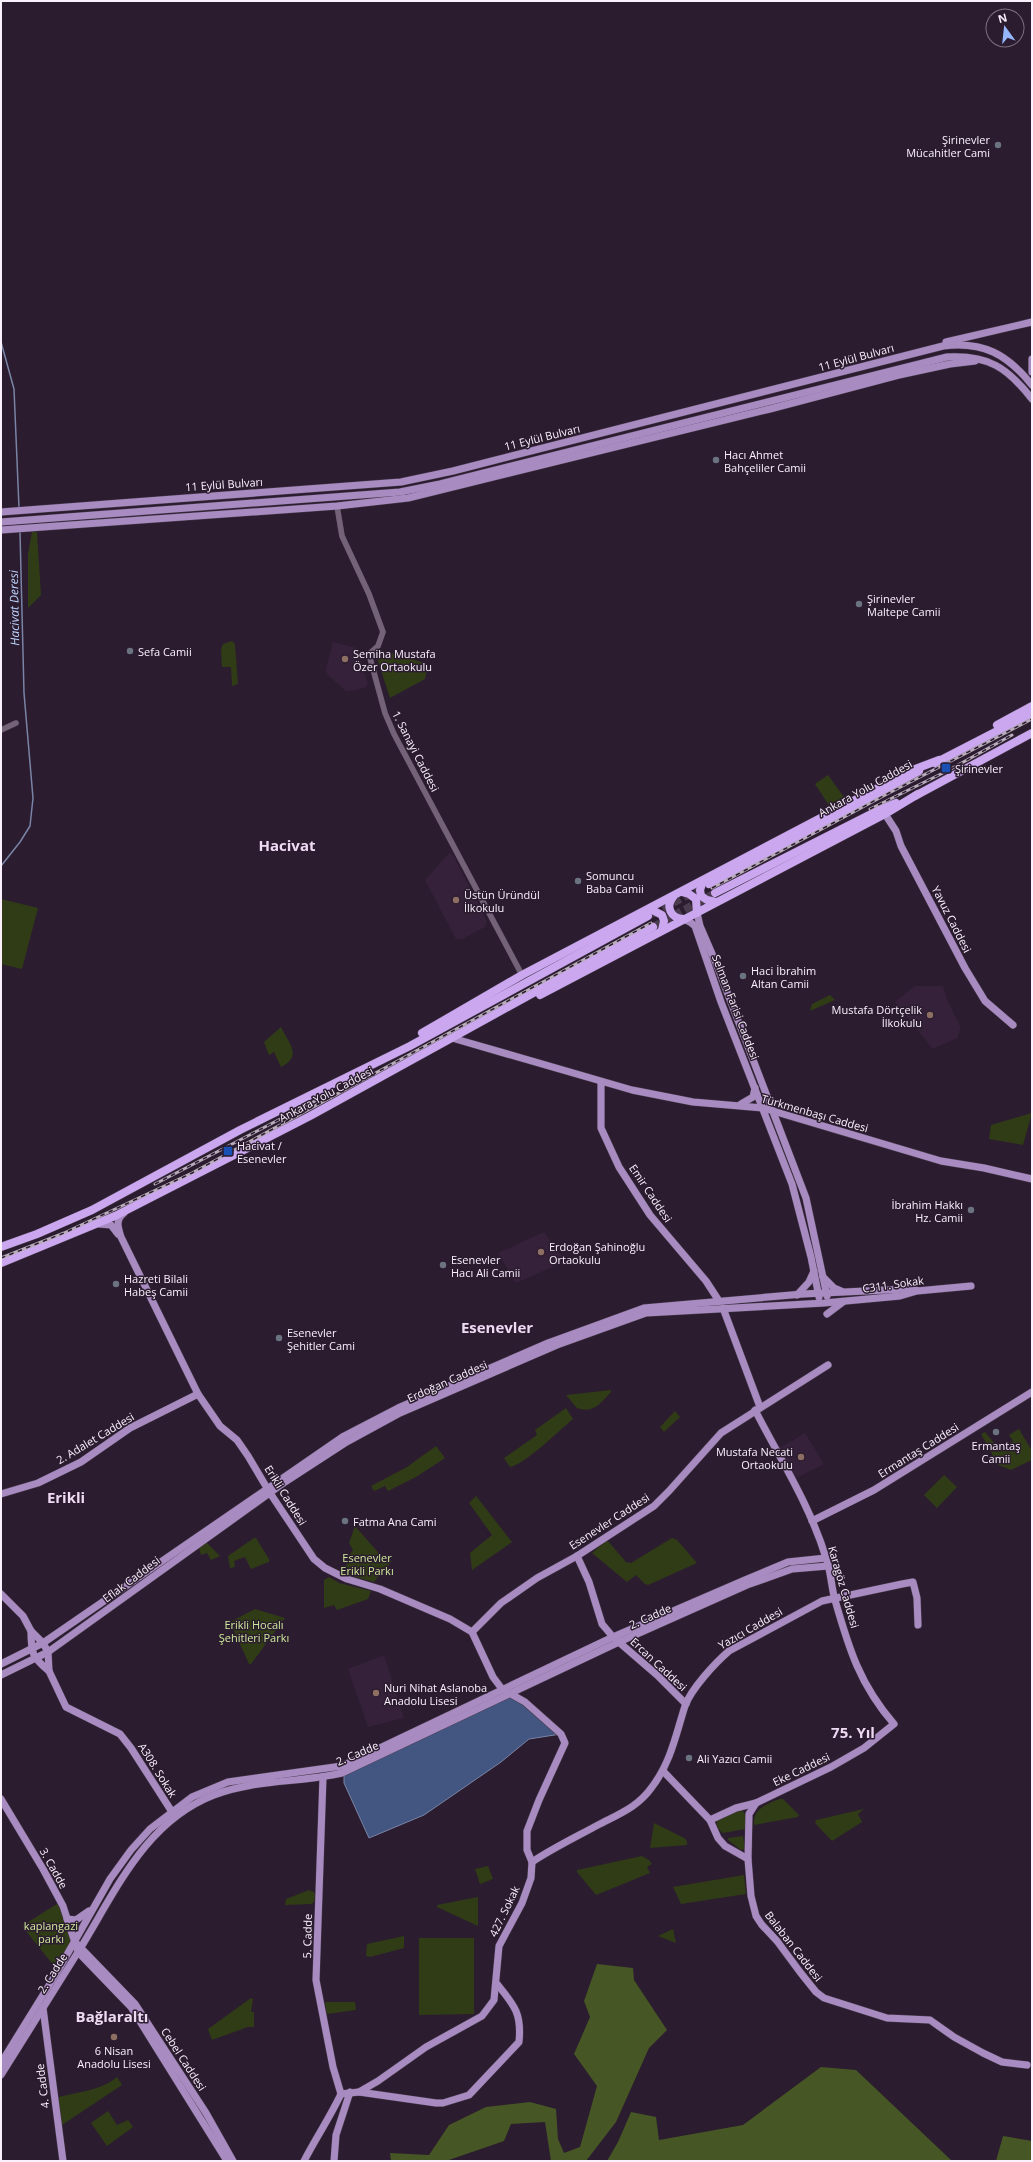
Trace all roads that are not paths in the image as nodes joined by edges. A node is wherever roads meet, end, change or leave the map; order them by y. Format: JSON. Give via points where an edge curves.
{"nodes":[{"id":1,"x":1032,"y":322,"type":"edge"},
{"id":2,"x":928,"y":349,"type":"junction"},
{"id":3,"x":1032,"y":359,"type":"edge"},
{"id":4,"x":987,"y":360,"type":"junction"},
{"id":5,"x":1032,"y":372,"type":"edge"},
{"id":6,"x":1032,"y":385,"type":"edge"},
{"id":7,"x":1032,"y":399,"type":"edge"},
{"id":8,"x":337,"y":506,"type":"junction"},
{"id":9,"x":5,"y":512,"type":"edge"},
{"id":10,"x":1,"y":522,"type":"edge"},
{"id":11,"x":1,"y":530,"type":"edge"},
{"id":12,"x":1032,"y":706,"type":"edge"},
{"id":13,"x":1032,"y":713,"type":"edge"},
{"id":14,"x":16,"y":723,"type":"dead end"},
{"id":15,"x":1,"y":730,"type":"edge"},
{"id":16,"x":1032,"y":733,"type":"edge"},
{"id":17,"x":1032,"y":737,"type":"edge"},
{"id":18,"x":942,"y":758,"type":"junction"},
{"id":19,"x":976,"y":763,"type":"junction"},
{"id":20,"x":918,"y":794,"type":"junction"},
{"id":21,"x":885,"y":814,"type":"junction"},
{"id":22,"x":706,"y":882,"type":"junction"},
{"id":23,"x":682,"y":892,"type":"junction"},
{"id":24,"x":673,"y":897,"type":"junction"},
{"id":25,"x":715,"y":897,"type":"junction"},
{"id":26,"x":649,"y":913,"type":"junction"},
{"id":27,"x":697,"y":913,"type":"junction"},
{"id":28,"x":684,"y":919,"type":"junction"},
{"id":29,"x":652,"y":927,"type":"tunnel mouth"},
{"id":30,"x":662,"y":930,"type":"junction"},
{"id":31,"x":522,"y":975,"type":"junction"},
{"id":32,"x":1013,"y":1025,"type":"dead end"},
{"id":33,"x":463,"y":1032,"type":"junction"},
{"id":34,"x":452,"y":1038,"type":"junction"},
{"id":35,"x":373,"y":1063,"type":"junction"},
{"id":36,"x":601,"y":1083,"type":"junction"},
{"id":37,"x":754,"y":1086,"type":"junction"},
{"id":38,"x":741,"y":1105,"type":"junction"},
{"id":39,"x":763,"y":1108,"type":"junction"},
{"id":40,"x":772,"y":1110,"type":"junction"},
{"id":41,"x":1032,"y":1179,"type":"edge"},
{"id":42,"x":129,"y":1209,"type":"junction"},
{"id":43,"x":92,"y":1226,"type":"junction"},
{"id":44,"x":120,"y":1237,"type":"junction"},
{"id":45,"x":1,"y":1247,"type":"edge"},
{"id":46,"x":1,"y":1263,"type":"edge"},
{"id":47,"x":814,"y":1271,"type":"junction"},
{"id":48,"x":823,"y":1276,"type":"junction"},
{"id":49,"x":971,"y":1286,"type":"dead end"},
{"id":50,"x":917,"y":1291,"type":"junction"},
{"id":51,"x":843,"y":1292,"type":"junction"},
{"id":52,"x":826,"y":1293,"type":"junction"},
{"id":53,"x":818,"y":1294,"type":"junction"},
{"id":54,"x":800,"y":1295,"type":"junction"},
{"id":55,"x":719,"y":1301,"type":"junction"},
{"id":56,"x":844,"y":1301,"type":"junction"},
{"id":57,"x":828,"y":1302,"type":"junction"},
{"id":58,"x":819,"y":1303,"type":"junction"},
{"id":59,"x":723,"y":1308,"type":"junction"},
{"id":60,"x":827,"y":1314,"type":"dead end"},
{"id":61,"x":828,"y":1365,"type":"dead end"},
{"id":62,"x":1032,"y":1392,"type":"edge"},
{"id":63,"x":198,"y":1394,"type":"junction"},
{"id":64,"x":758,"y":1408,"type":"junction"},
{"id":65,"x":268,"y":1491,"type":"junction"},
{"id":66,"x":1,"y":1494,"type":"edge"},
{"id":67,"x":812,"y":1521,"type":"junction"},
{"id":68,"x":576,"y":1556,"type":"junction"},
{"id":69,"x":826,"y":1558,"type":"junction"},
{"id":70,"x":828,"y":1566,"type":"junction"},
{"id":71,"x":1,"y":1594,"type":"edge"},
{"id":72,"x":834,"y":1598,"type":"junction"},
{"id":73,"x":918,"y":1625,"type":"dead end"},
{"id":74,"x":31,"y":1631,"type":"junction"},
{"id":75,"x":472,"y":1632,"type":"junction"},
{"id":76,"x":613,"y":1637,"type":"junction"},
{"id":77,"x":619,"y":1642,"type":"junction"},
{"id":78,"x":43,"y":1643,"type":"junction"},
{"id":79,"x":31,"y":1649,"type":"junction"},
{"id":80,"x":48,"y":1652,"type":"junction"},
{"id":81,"x":35,"y":1659,"type":"junction"},
{"id":82,"x":1,"y":1664,"type":"edge"},
{"id":83,"x":49,"y":1671,"type":"junction"},
{"id":84,"x":1,"y":1674,"type":"edge"},
{"id":85,"x":502,"y":1689,"type":"junction"},
{"id":86,"x":510,"y":1693,"type":"junction"},
{"id":87,"x":686,"y":1704,"type":"junction"},
{"id":88,"x":894,"y":1724,"type":"joint"},
{"id":89,"x":663,"y":1771,"type":"junction"},
{"id":90,"x":324,"y":1777,"type":"junction"},
{"id":91,"x":1,"y":1799,"type":"edge"},
{"id":92,"x":756,"y":1803,"type":"junction"},
{"id":93,"x":171,"y":1812,"type":"junction"},
{"id":94,"x":176,"y":1818,"type":"junction"},
{"id":95,"x":710,"y":1820,"type":"junction"},
{"id":96,"x":748,"y":1859,"type":"junction"},
{"id":97,"x":532,"y":1862,"type":"junction"},
{"id":98,"x":94,"y":1906,"type":"junction"},
{"id":99,"x":67,"y":1919,"type":"junction"},
{"id":100,"x":74,"y":1941,"type":"junction"},
{"id":101,"x":79,"y":1950,"type":"junction"},
{"id":102,"x":72,"y":1961,"type":"junction"},
{"id":103,"x":87,"y":1962,"type":"junction"},
{"id":104,"x":497,"y":1984,"type":"junction"},
{"id":105,"x":43,"y":2008,"type":"junction"},
{"id":106,"x":1,"y":2063,"type":"edge"},
{"id":107,"x":1027,"y":2065,"type":"dead end"},
{"id":108,"x":1,"y":2076,"type":"edge"},
{"id":109,"x":350,"y":2092,"type":"junction"},
{"id":110,"x":359,"y":2092,"type":"junction"},
{"id":111,"x":341,"y":2094,"type":"junction"},
{"id":112,"x":192,"y":2099,"type":"junction"},
{"id":113,"x":321,"y":2128,"type":"junction"},
{"id":114,"x":336,"y":2136,"type":"junction"},
{"id":115,"x":63,"y":2161,"type":"edge"},
{"id":116,"x":227,"y":2161,"type":"edge"},
{"id":117,"x":233,"y":2161,"type":"edge"},
{"id":118,"x":304,"y":2161,"type":"edge"},
{"id":119,"x":334,"y":2161,"type":"edge"}],
"edges":[{"from":1,"to":2,"type":"main road","via":[[957,339]]},
{"from":2,"to":6,"type":"main road","name":"11 Eylül Bulvarı","via":[[956,344],[988,349],[1015,366]]},
{"from":2,"to":9,"type":"main road","name":"11 Eylül Bulvarı","via":[[453,471],[401,482]]},
{"from":3,"to":5,"type":"main road"},
{"from":4,"to":7,"type":"main road","name":"11 Eylül Bulvarı","via":[[1011,374]]},
{"from":4,"to":8,"type":"main road","via":[[950,364],[899,375],[434,492],[388,501]]},
{"from":4,"to":10,"type":"main road","name":"11 Eylül Bulvarı","via":[[962,356],[927,361],[400,492]]},
{"from":8,"to":11,"type":"main road"},
{"from":8,"to":31,"type":"street","name":"1. Sanayi Caddesi","via":[[342,536],[369,594],[383,632],[382,639],[370,654],[370,658],[389,722]]},
{"from":12,"to":18,"type":"highway","via":[[962,744]]},
{"from":13,"to":18,"type":"highway","name":"Ankara Yolu Caddesi"},
{"from":14,"to":15,"type":"street"},
{"from":16,"to":19,"type":"highway"},
{"from":17,"to":19,"type":"highway","via":[[992,758]]},
{"from":18,"to":22,"type":"highway","name":"Ankara Yolu Caddesi"},
{"from":19,"to":20,"type":"highway"},
{"from":20,"to":21,"type":"highway"},
{"from":20,"to":25,"type":"highway","via":[[879,810]]},
{"from":21,"to":25,"type":"highway"},
{"from":21,"to":32,"type":"main road","name":"Yavuz Caddesi","via":[[985,1001]]},
{"from":22,"to":23,"type":"highway","name":"Ankara Yolu Caddesi"},
{"from":22,"to":25,"type":"highway","via":[[700,890],[701,896],[705,900]]},
{"from":23,"to":24,"type":"highway"},
{"from":23,"to":27,"type":"highway","via":[[696,899]]},
{"from":24,"to":26,"type":"highway"},
{"from":24,"to":28,"type":"highway","via":[[669,903],[670,911],[674,917]]},
{"from":25,"to":27,"type":"highway"},
{"from":26,"to":30,"type":"highway","via":[[662,915]]},
{"from":26,"to":31,"type":"highway"},
{"from":26,"to":35,"type":"highway","name":"Ankara Yolu Caddesi","via":[[447,1026]]},
{"from":27,"to":28,"type":"highway"},
{"from":27,"to":40,"type":"main road","name":"Selman Farisi Caddesi"},
{"from":28,"to":30,"type":"highway"},
{"from":28,"to":37,"type":"main road","name":"Selman Farisi Caddesi","via":[[695,926]]},
{"from":29,"to":33,"type":"highway","name":"Ankara Yolu Caddesi"},
{"from":30,"to":33,"type":"highway","via":[[505,1014]]},
{"from":31,"to":35,"type":"highway"},
{"from":33,"to":34,"type":"highway","name":"Ankara Yolu Caddesi"},
{"from":34,"to":36,"type":"main road","name":"Türkmenbaşı Caddesi"},
{"from":34,"to":42,"type":"highway","name":"Ankara Yolu Caddesi","via":[[310,1116]]},
{"from":35,"to":45,"type":"highway","name":"Ankara Yolu Caddesi","via":[[240,1130],[92,1210]]},
{"from":36,"to":38,"type":"main road","name":"Türkmenbaşı Caddesi","via":[[693,1102]]},
{"from":36,"to":55,"type":"main road","name":"Emir Caddesi","via":[[601,1128],[619,1167],[650,1215],[706,1281]]},
{"from":37,"to":38,"type":"main road","via":[[753,1097]]},
{"from":37,"to":39,"type":"main road","name":"Selman Farisi Caddesi"},
{"from":38,"to":39,"type":"main road","name":"Türkmenbaşı Caddesi"},
{"from":39,"to":40,"type":"main road","name":"Türkmenbaşı Caddesi"},
{"from":39,"to":47,"type":"main road","name":"Selman Farisi Caddesi","via":[[798,1202]]},
{"from":40,"to":41,"type":"main road","name":"Türkmenbaşı Caddesi","via":[[941,1161]]},
{"from":40,"to":48,"type":"main road","name":"Selman Farisi Caddesi","via":[[806,1198]]},
{"from":42,"to":43,"type":"highway","name":"Ankara Yolu Caddesi"},
{"from":42,"to":44,"type":"main road","via":[[118,1219]]},
{"from":43,"to":44,"type":"main road","via":[[106,1223],[111,1225]]},
{"from":43,"to":46,"type":"highway","name":"Ankara Yolu Caddesi"},
{"from":44,"to":63,"type":"main road","name":"Erikli Caddesi"},
{"from":47,"to":53,"type":"main road","name":"Selman Farisi Caddesi"},
{"from":47,"to":54,"type":"main road"},
{"from":48,"to":51,"type":"main road","via":[[834,1288]]},
{"from":48,"to":52,"type":"main road","name":"Selman Farisi Caddesi"},
{"from":49,"to":50,"type":"main road","name":"C311. Sokak"},
{"from":50,"to":51,"type":"main road","name":"Erdoğan Caddesi","via":[[907,1289]]},
{"from":50,"to":56,"type":"main road","name":"C311. Sokak","via":[[900,1296]]},
{"from":51,"to":52,"type":"main road","name":"Erdoğan Caddesi"},
{"from":52,"to":53,"type":"main road","name":"Erdoğan Caddesi"},
{"from":52,"to":57,"type":"main road","name":"Selman Farisi Caddesi"},
{"from":53,"to":54,"type":"main road","name":"Erdoğan Caddesi"},
{"from":53,"to":58,"type":"main road","name":"Selman Farisi Caddesi"},
{"from":54,"to":55,"type":"main road","name":"Erdoğan Caddesi"},
{"from":55,"to":65,"type":"main road","name":"Erdoğan Caddesi","via":[[644,1308],[530,1351],[398,1408],[344,1436]]},
{"from":56,"to":57,"type":"main road","name":"C311. Sokak"},
{"from":56,"to":60,"type":"main road"},
{"from":57,"to":58,"type":"main road","name":"C311. Sokak"},
{"from":58,"to":59,"type":"main road","name":"C311. Sokak"},
{"from":59,"to":64,"type":"main road"},
{"from":59,"to":65,"type":"main road","name":"Erdoğan Caddesi","via":[[646,1313],[557,1345],[400,1413],[345,1442]]},
{"from":61,"to":64,"type":"main road","name":"Esenevler Caddesi"},
{"from":62,"to":67,"type":"main road","name":"Ermantaş Caddesi","via":[[874,1490]]},
{"from":63,"to":65,"type":"main road","name":"Erikli Caddesi","via":[[220,1426],[241,1446]]},
{"from":63,"to":66,"type":"main road","name":"2. Adalet Caddesi","via":[[130,1428],[81,1462],[38,1483]]},
{"from":64,"to":67,"type":"main road","name":"Karagöz Caddesi"},
{"from":64,"to":68,"type":"main road","name":"Esenevler Caddesi","via":[[716,1437],[654,1506]]},
{"from":65,"to":75,"type":"main road","name":"Erikli Caddesi","via":[[314,1559],[325,1568],[450,1619]]},
{"from":65,"to":78,"type":"main road","name":"Eflak Caddesi"},
{"from":65,"to":80,"type":"main road","name":"Eflak Caddesi"},
{"from":67,"to":69,"type":"main road","name":"Karagöz Caddesi"},
{"from":68,"to":75,"type":"main road","name":"Esenevler Caddesi","via":[[537,1578],[501,1603]]},
{"from":68,"to":76,"type":"main road","name":"Ercan Caddesi","via":[[602,1624]]},
{"from":69,"to":70,"type":"main road","name":"Karagöz Caddesi"},
{"from":69,"to":76,"type":"main road","name":"2. Cadde","via":[[788,1562]]},
{"from":70,"to":72,"type":"main road","name":"Karagöz Caddesi"},
{"from":70,"to":77,"type":"main road","name":"2. Cadde","via":[[792,1569],[747,1585]]},
{"from":71,"to":74,"type":"main road","via":[[23,1616]]},
{"from":72,"to":73,"type":"main road","name":"Yazıcı Caddesi","via":[[913,1582]]},
{"from":72,"to":87,"type":"main road","name":"Yazıcı Caddesi","via":[[822,1601],[729,1651],[716,1662]]},
{"from":72,"to":88,"type":"main road","name":"Karagöz Caddesi","via":[[863,1681],[877,1704]]},
{"from":74,"to":78,"type":"main road"},
{"from":74,"to":79,"type":"main road"},
{"from":75,"to":85,"type":"main road","via":[[493,1677]]},
{"from":76,"to":77,"type":"main road","name":"Ercan Caddesi"},
{"from":76,"to":85,"type":"main road","name":"2. Cadde"},
{"from":77,"to":86,"type":"main road","name":"2. Cadde"},
{"from":77,"to":87,"type":"main road","name":"Ercan Caddesi"},
{"from":78,"to":79,"type":"main road","name":"Eflak Caddesi"},
{"from":78,"to":80,"type":"main road"},
{"from":79,"to":81,"type":"main road"},
{"from":79,"to":82,"type":"main road","name":"Eflak Caddesi"},
{"from":80,"to":81,"type":"main road","name":"Eflak Caddesi"},
{"from":80,"to":83,"type":"main road"},
{"from":81,"to":83,"type":"main road"},
{"from":81,"to":84,"type":"main road","name":"Eflak Caddesi"},
{"from":83,"to":93,"type":"main road","name":"A308. Sokak","via":[[66,1707],[120,1734]]},
{"from":85,"to":86,"type":"main road","name":"427. Sokak"},
{"from":85,"to":93,"type":"main road","name":"2. Cadde","via":[[342,1766],[228,1782],[192,1797]]},
{"from":86,"to":90,"type":"main road","name":"2. Cadde","via":[[356,1767]]},
{"from":86,"to":97,"type":"main road","name":"427. Sokak","via":[[562,1734],[565,1743],[527,1831],[527,1850]]},
{"from":87,"to":89,"type":"main road","name":"Yazıcı Caddesi","via":[[676,1741]]},
{"from":88,"to":92,"type":"main road","name":"Eke Caddesi","via":[[864,1748],[831,1767]]},
{"from":89,"to":95,"type":"main road"},
{"from":89,"to":97,"type":"main road","name":"Yazıcı Caddesi","via":[[637,1804]]},
{"from":90,"to":94,"type":"main road","name":"2. Cadde","via":[[233,1788],[200,1801]]},
{"from":90,"to":111,"type":"main road","name":"5. Cadde","via":[[316,1980],[333,2067]]},
{"from":91,"to":99,"type":"main road","name":"3. Cadde","via":[[43,1869],[63,1906]]},
{"from":92,"to":95,"type":"main road","name":"Eke Caddesi","via":[[736,1808]]},
{"from":92,"to":96,"type":"main road","via":[[749,1814]]},
{"from":93,"to":94,"type":"main road","name":"A308. Sokak"},
{"from":93,"to":98,"type":"main road","name":"2. Cadde","via":[[150,1829],[131,1850]]},
{"from":94,"to":101,"type":"main road","name":"2. Cadde","via":[[156,1834],[140,1852],[118,1882]]},
{"from":95,"to":96,"type":"main road","via":[[718,1838],[725,1846]]},
{"from":96,"to":107,"type":"main road","name":"Balaban Caddesi","via":[[751,1896],[756,1916],[816,1992],[824,1998],[887,2018],[930,2020],[954,2037],[1002,2062]]},
{"from":97,"to":104,"type":"main road","name":"427. Sokak","via":[[531,1878],[522,1903],[499,1946]]},
{"from":98,"to":99,"type":"main road","via":[[82,1917]]},
{"from":98,"to":100,"type":"main road","name":"2. Cadde"},
{"from":99,"to":100,"type":"main road","name":"3. Cadde"},
{"from":100,"to":101,"type":"main road","name":"3. Cadde"},
{"from":100,"to":106,"type":"main road","name":"2. Cadde"},
{"from":101,"to":102,"type":"main road","name":"2. Cadde"},
{"from":101,"to":103,"type":"main road","name":"Cebel Caddesi"},
{"from":101,"to":112,"type":"main road","name":"Cebel Caddesi","via":[[135,2004]]},
{"from":102,"to":103,"type":"main road"},
{"from":102,"to":105,"type":"main road","name":"2. Cadde"},
{"from":103,"to":112,"type":"main road","name":"Cebel Caddesi","via":[[131,2007]]},
{"from":104,"to":110,"type":"main road","name":"427. Sokak","via":[[494,2000],[482,2016],[426,2047]]},
{"from":104,"to":110,"type":"main road","via":[[518,2013],[519,2042],[469,2095],[436,2103]]},
{"from":105,"to":108,"type":"main road","name":"2. Cadde"},
{"from":105,"to":115,"type":"main road","name":"4. Cadde"},
{"from":109,"to":110,"type":"main road"},
{"from":109,"to":111,"type":"main road"},
{"from":109,"to":114,"type":"main road"},
{"from":111,"to":113,"type":"main road","via":[[329,2119]]},
{"from":112,"to":116,"type":"main road","name":"Cebel Caddesi"},
{"from":112,"to":117,"type":"main road","name":"Cebel Caddesi"},
{"from":113,"to":114,"type":"main road","via":[[332,2126]]},
{"from":113,"to":118,"type":"main road"},
{"from":114,"to":119,"type":"main road"}]}
